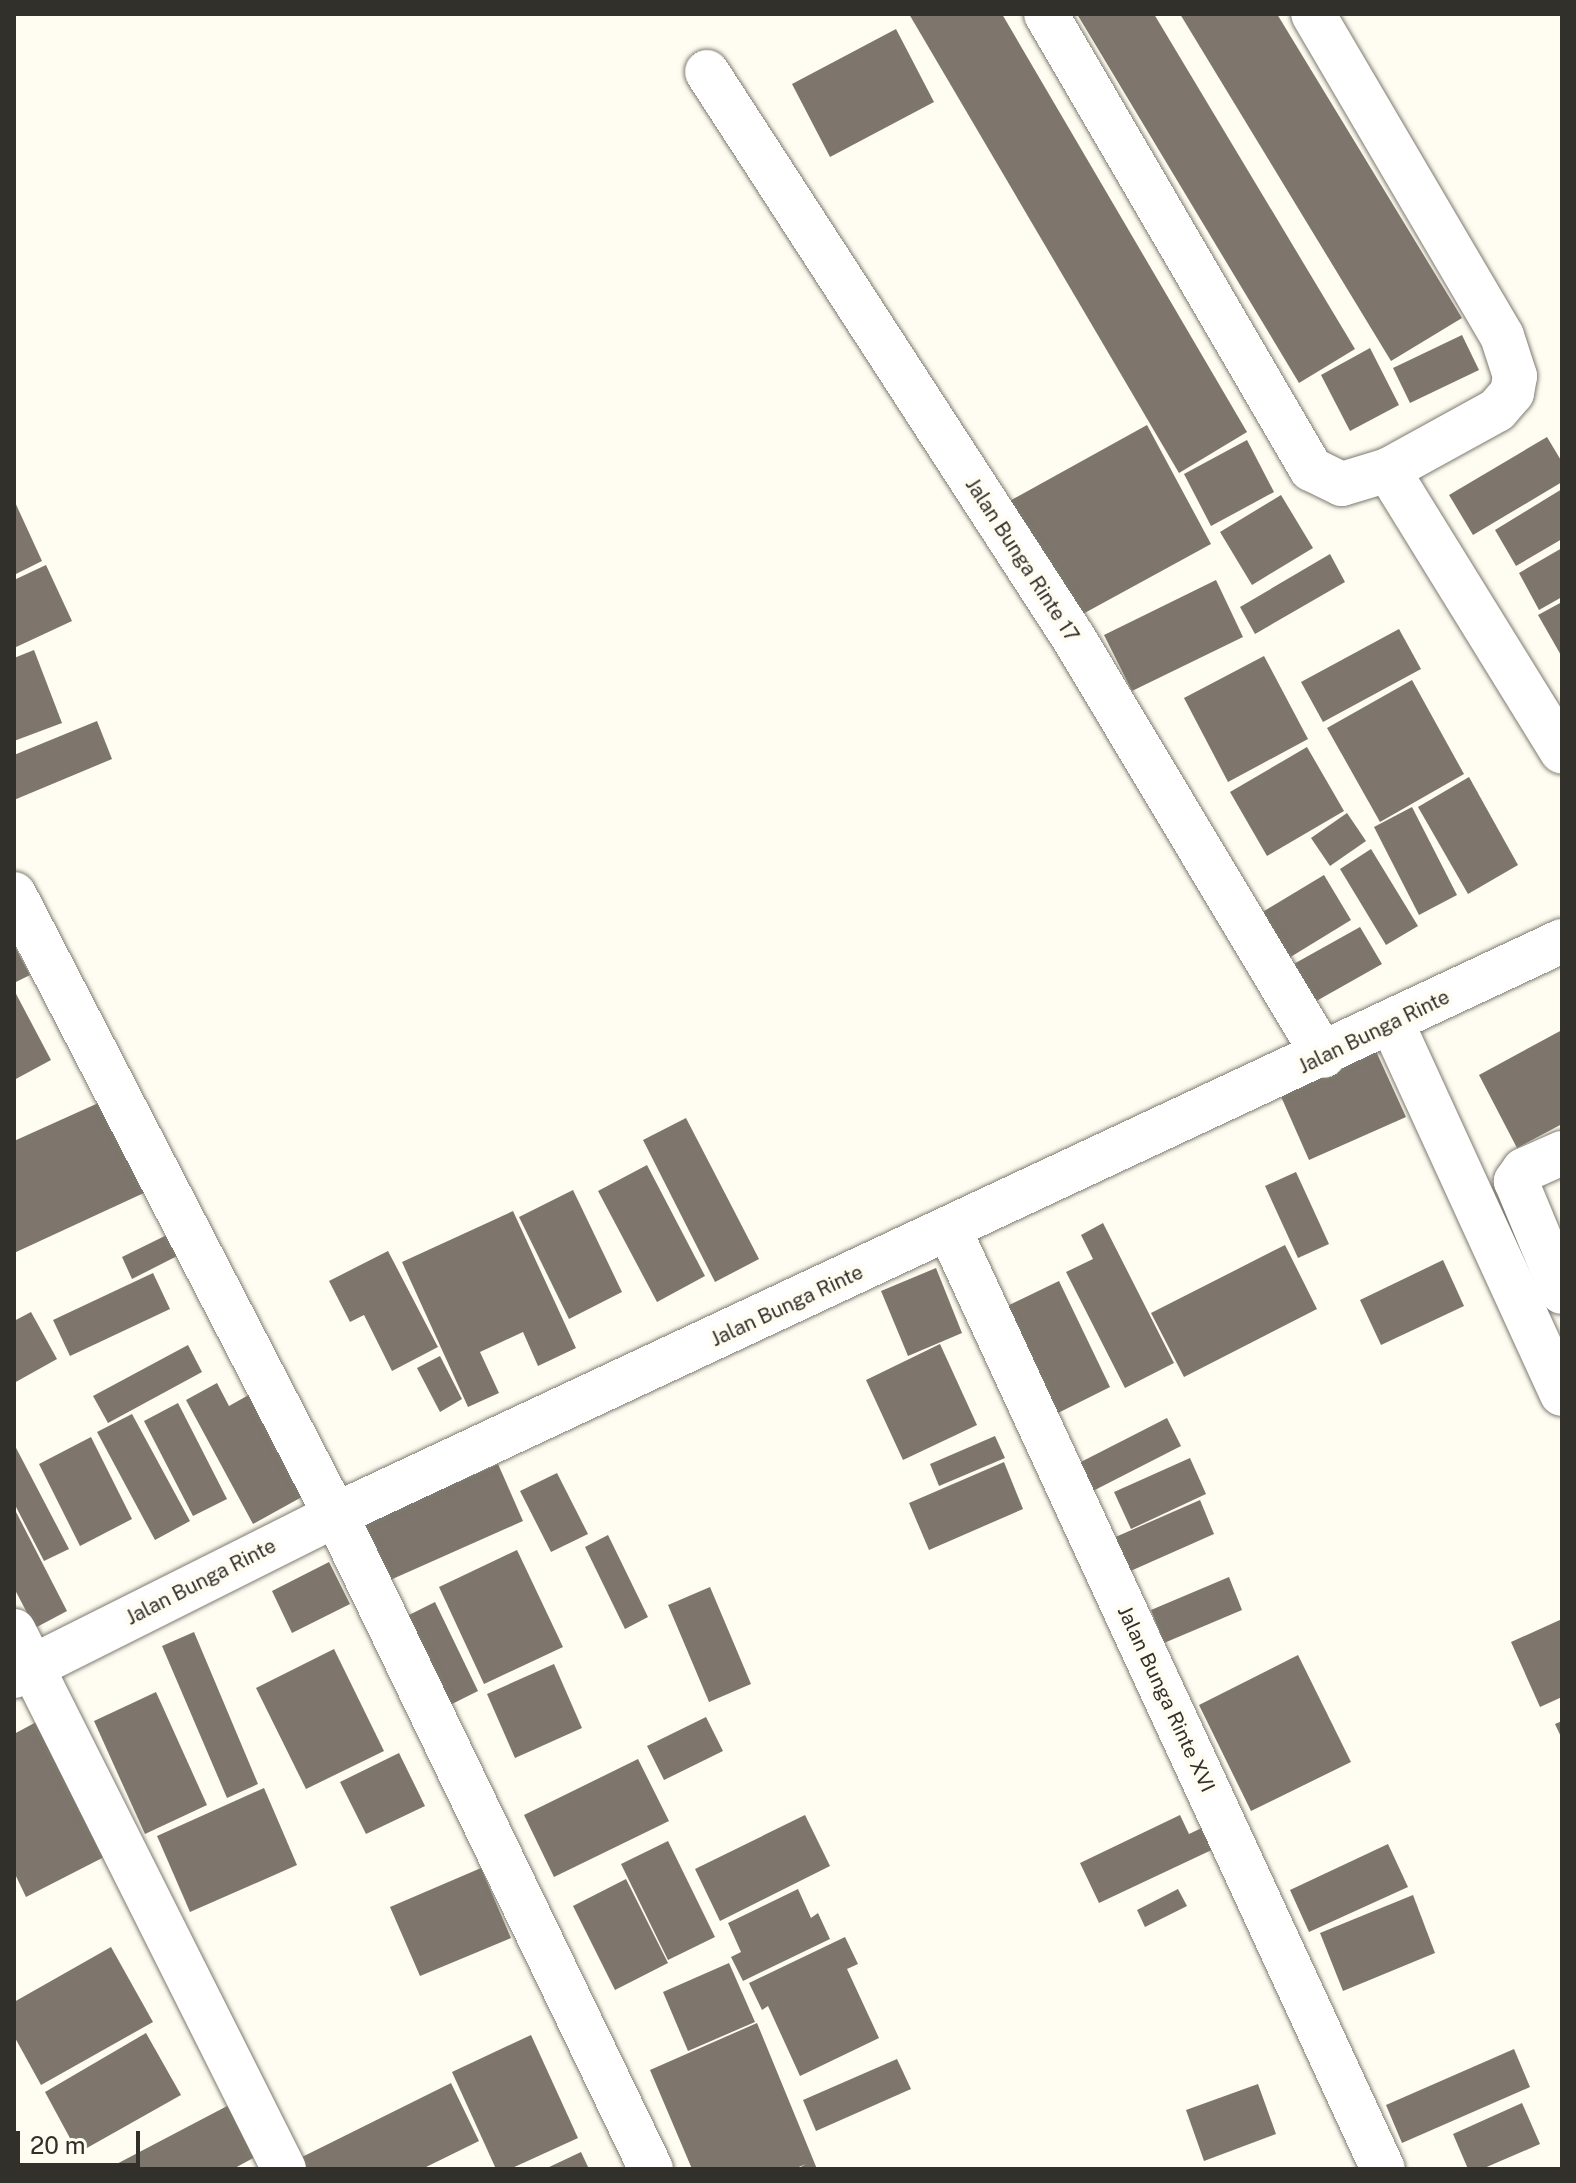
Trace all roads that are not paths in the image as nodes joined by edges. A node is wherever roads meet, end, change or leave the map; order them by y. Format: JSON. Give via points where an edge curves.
{"nodes":[{"id":1,"x":1046,"y":14,"type":"edge"},
{"id":2,"x":1313,"y":14,"type":"edge"},
{"id":3,"x":707,"y":72,"type":"dead end"},
{"id":4,"x":1388,"y":470,"type":"junction"},
{"id":5,"x":1562,"y":752,"type":"edge"},
{"id":6,"x":14,"y":894,"type":"edge"},
{"id":7,"x":1562,"y":941,"type":"edge"},
{"id":8,"x":1392,"y":1023,"type":"junction"},
{"id":9,"x":1324,"y":1056,"type":"junction"},
{"id":10,"x":1562,"y":1153,"type":"edge"},
{"id":11,"x":949,"y":1229,"type":"junction"},
{"id":12,"x":1562,"y":1292,"type":"edge"},
{"id":13,"x":1562,"y":1394,"type":"edge"},
{"id":14,"x":335,"y":1515,"type":"junction"},
{"id":15,"x":20,"y":1658,"type":"edge"},
{"id":16,"x":284,"y":2169,"type":"edge"},
{"id":17,"x":651,"y":2169,"type":"edge"},
{"id":18,"x":1383,"y":2169,"type":"edge"}],
"edges":[{"from":1,"to":4,"type":"street","via":[[1311,469],[1342,484]]},
{"from":2,"to":4,"type":"street","via":[[1512,354],[1512,393],[1497,410]]},
{"from":3,"to":9,"type":"street","name":"Jalan Bunga Rinte 17","via":[[1073,637]]},
{"from":4,"to":5,"type":"street"},
{"from":6,"to":14,"type":"street"},
{"from":7,"to":8,"type":"street","name":"Jalan Bunga Rinte"},
{"from":8,"to":9,"type":"street","name":"Jalan Bunga Rinte"},
{"from":8,"to":13,"type":"street"},
{"from":9,"to":11,"type":"street","name":"Jalan Bunga Rinte"},
{"from":10,"to":12,"type":"street","via":[[1524,1170],[1516,1181]]},
{"from":11,"to":14,"type":"street","name":"Jalan Bunga Rinte"},
{"from":11,"to":18,"type":"street","name":"Jalan Bunga Rinte XVI"},
{"from":14,"to":15,"type":"street","name":"Jalan Bunga Rinte"},
{"from":14,"to":17,"type":"street"},
{"from":15,"to":16,"type":"street"}]}
